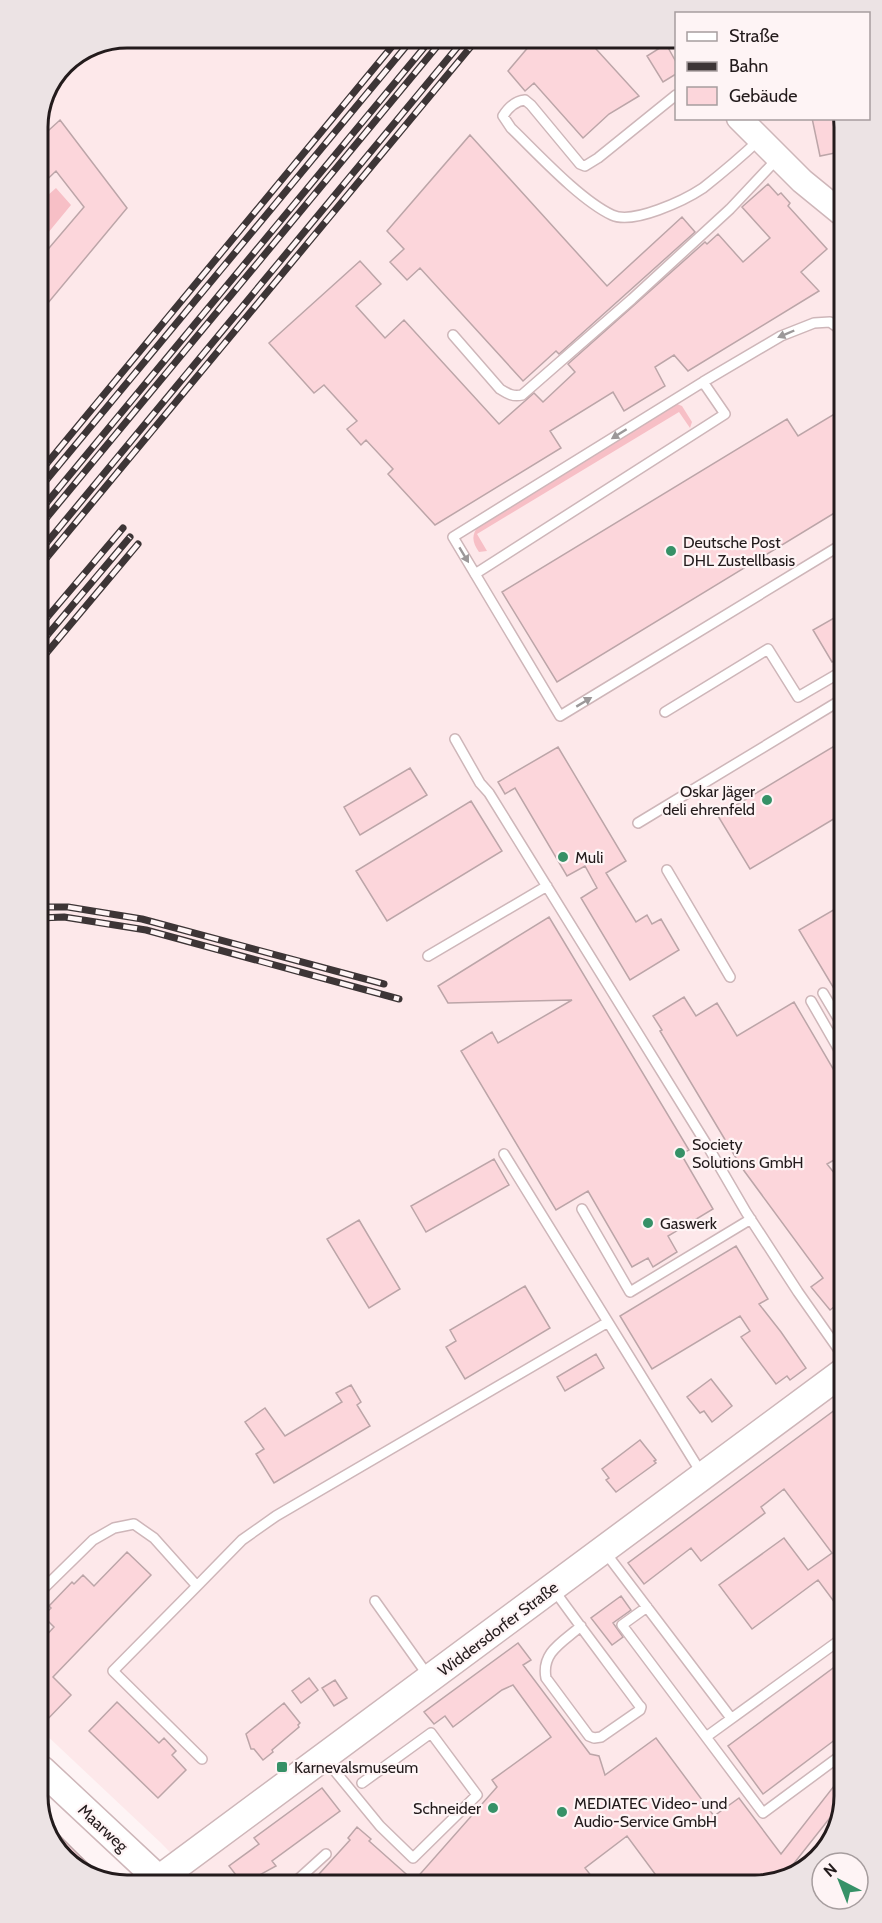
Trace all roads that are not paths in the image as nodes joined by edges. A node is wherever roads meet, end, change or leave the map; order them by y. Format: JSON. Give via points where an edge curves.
{"nodes":[{"id":1,"x":675,"y":96,"type":"edge"},
{"id":2,"x":741,"y":120,"type":"edge"},
{"id":3,"x":759,"y":140,"type":"junction"},
{"id":4,"x":778,"y":158,"type":"junction"},
{"id":5,"x":834,"y":207,"type":"edge"},
{"id":6,"x":834,"y":325,"type":"edge"},
{"id":7,"x":453,"y":335,"type":"dead end"},
{"id":8,"x":703,"y":381,"type":"junction"},
{"id":9,"x":834,"y":549,"type":"edge"},
{"id":10,"x":475,"y":574,"type":"junction"},
{"id":11,"x":834,"y":676,"type":"edge"},
{"id":12,"x":834,"y":704,"type":"edge"},
{"id":13,"x":665,"y":712,"type":"dead end"},
{"id":14,"x":455,"y":739,"type":"dead end"},
{"id":15,"x":638,"y":823,"type":"dead end"},
{"id":16,"x":667,"y":870,"type":"dead end"},
{"id":17,"x":547,"y":886,"type":"junction"},
{"id":18,"x":428,"y":956,"type":"dead end"},
{"id":19,"x":730,"y":977,"type":"dead end"},
{"id":20,"x":823,"y":993,"type":"dead end"},
{"id":21,"x":811,"y":1001,"type":"dead end"},
{"id":22,"x":834,"y":1012,"type":"edge"},
{"id":23,"x":834,"y":1041,"type":"edge"},
{"id":24,"x":504,"y":1154,"type":"dead end"},
{"id":25,"x":582,"y":1209,"type":"dead end"},
{"id":26,"x":751,"y":1219,"type":"junction"},
{"id":27,"x":608,"y":1322,"type":"junction"},
{"id":28,"x":834,"y":1343,"type":"edge"},
{"id":29,"x":834,"y":1379,"type":"edge"},
{"id":30,"x":703,"y":1476,"type":"junction"},
{"id":31,"x":604,"y":1550,"type":"junction"},
{"id":32,"x":48,"y":1584,"type":"edge"},
{"id":33,"x":197,"y":1586,"type":"junction"},
{"id":34,"x":552,"y":1588,"type":"junction"},
{"id":35,"x":375,"y":1601,"type":"dead end"},
{"id":36,"x":647,"y":1606,"type":"junction"},
{"id":37,"x":581,"y":1626,"type":"junction"},
{"id":38,"x":834,"y":1644,"type":"edge"},
{"id":39,"x":430,"y":1679,"type":"junction"},
{"id":40,"x":731,"y":1718,"type":"junction"},
{"id":41,"x":706,"y":1737,"type":"junction"},
{"id":42,"x":324,"y":1758,"type":"junction"},
{"id":43,"x":202,"y":1759,"type":"dead end"},
{"id":44,"x":834,"y":1760,"type":"edge"},
{"id":45,"x":48,"y":1776,"type":"edge"},
{"id":46,"x":362,"y":1783,"type":"dead end"},
{"id":47,"x":326,"y":1854,"type":"dead end"},
{"id":48,"x":150,"y":1875,"type":"edge"},
{"id":49,"x":169,"y":1875,"type":"edge"},
{"id":50,"x":303,"y":1875,"type":"edge"}],
"edges":[{"from":1,"to":3,"type":"lane","via":[[585,166],[525,100],[519,100],[503,116],[582,195],[614,216],[628,218],[655,211],[701,189]]},
{"from":2,"to":3,"type":"street"},
{"from":3,"to":4,"type":"street"},
{"from":4,"to":5,"type":"street"},
{"from":4,"to":7,"type":"lane","via":[[722,217],[522,395],[500,389]]},
{"from":6,"to":8,"type":"lane","one_way":true,"via":[[814,323],[781,336]]},
{"from":8,"to":10,"type":"lane","via":[[725,414]]},
{"from":8,"to":10,"type":"lane","one_way":true,"via":[[453,537]]},
{"from":10,"to":9,"type":"lane","one_way":true,"via":[[560,716]]},
{"from":11,"to":13,"type":"lane","via":[[798,697],[768,648]]},
{"from":12,"to":15,"type":"lane"},
{"from":14,"to":17,"type":"lane"},
{"from":16,"to":19,"type":"lane"},
{"from":17,"to":18,"type":"lane"},
{"from":17,"to":26,"type":"lane"},
{"from":20,"to":22,"type":"lane"},
{"from":21,"to":23,"type":"lane"},
{"from":24,"to":27,"type":"lane"},
{"from":25,"to":26,"type":"lane","via":[[630,1292]]},
{"from":26,"to":28,"type":"lane"},
{"from":27,"to":30,"type":"lane"},
{"from":27,"to":33,"type":"lane","via":[[276,1516],[242,1540]]},
{"from":29,"to":30,"type":"main road","name":"Widdersdorfer Straße"},
{"from":30,"to":31,"type":"main road","name":"Widdersdorfer Straße"},
{"from":31,"to":34,"type":"main road","name":"Widdersdorfer Straße"},
{"from":31,"to":36,"type":"lane"},
{"from":32,"to":33,"type":"lane","via":[[93,1540],[114,1528],[134,1524],[154,1538]]},
{"from":33,"to":43,"type":"lane","via":[[113,1671]]},
{"from":34,"to":37,"type":"lane"},
{"from":34,"to":39,"type":"main road","name":"Widdersdorfer Straße"},
{"from":35,"to":39,"type":"lane"},
{"from":36,"to":40,"type":"lane"},
{"from":36,"to":41,"type":"lane","via":[[622,1625]]},
{"from":37,"to":37,"type":"lane","via":[[641,1707],[601,1737],[589,1736],[546,1678],[544,1669],[549,1654]]},
{"from":38,"to":40,"type":"lane"},
{"from":39,"to":42,"type":"main road","name":"Widdersdorfer Straße"},
{"from":40,"to":41,"type":"lane"},
{"from":41,"to":44,"type":"lane","via":[[763,1813]]},
{"from":42,"to":46,"type":"lane","via":[[412,1858],[477,1795],[431,1733]]},
{"from":42,"to":49,"type":"main road","name":"Widdersdorfer Straße"},
{"from":45,"to":48,"type":"main road","name":"Maarweg"},
{"from":47,"to":50,"type":"lane"}]}
